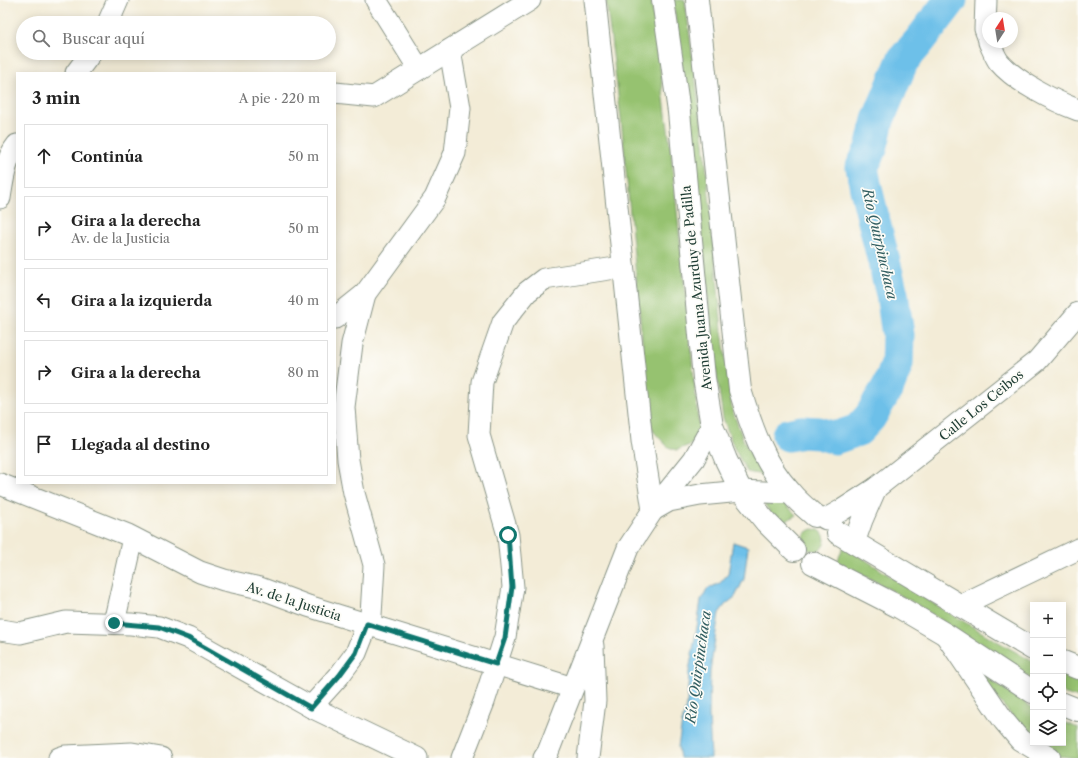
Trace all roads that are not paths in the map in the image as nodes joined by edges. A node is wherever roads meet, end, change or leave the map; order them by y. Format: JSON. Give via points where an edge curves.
{"nodes":[{"id":1,"x":118,"y":0,"type":"edge"},
{"id":2,"x":376,"y":0,"type":"edge"},
{"id":3,"x":530,"y":0,"type":"edge"},
{"id":4,"x":595,"y":0,"type":"edge"},
{"id":5,"x":663,"y":0,"type":"edge"},
{"id":6,"x":697,"y":0,"type":"edge"},
{"id":7,"x":986,"y":0,"type":"edge"},
{"id":8,"x":986,"y":12,"type":"edge"},
{"id":9,"x":111,"y":16,"type":"edge"},
{"id":10,"x":992,"y":48,"type":"edge"},
{"id":11,"x":450,"y":50,"type":"junction"},
{"id":12,"x":86,"y":60,"type":"edge"},
{"id":13,"x":419,"y":69,"type":"junction"},
{"id":14,"x":77,"y":72,"type":"edge"},
{"id":15,"x":336,"y":93,"type":"edge"},
{"id":16,"x":1078,"y":110,"type":"edge"},
{"id":17,"x":16,"y":146,"type":"edge"},
{"id":18,"x":7,"y":173,"type":"edge"},
{"id":19,"x":0,"y":198,"type":"edge"},
{"id":20,"x":622,"y":267,"type":"junction"},
{"id":21,"x":365,"y":294,"type":"junction"},
{"id":22,"x":1078,"y":313,"type":"edge"},
{"id":23,"x":336,"y":317,"type":"edge"},
{"id":24,"x":712,"y":426,"type":"junction"},
{"id":25,"x":0,"y":484,"type":"edge"},
{"id":26,"x":876,"y":488,"type":"junction"},
{"id":27,"x":741,"y":492,"type":"junction"},
{"id":28,"x":790,"y":493,"type":"junction"},
{"id":29,"x":653,"y":510,"type":"junction"},
{"id":30,"x":833,"y":528,"type":"junction"},
{"id":31,"x":133,"y":538,"type":"junction"},
{"id":32,"x":1078,"y":549,"type":"edge"},
{"id":33,"x":794,"y":550,"type":"junction"},
{"id":34,"x":813,"y":563,"type":"junction"},
{"id":35,"x":958,"y":606,"type":"junction"},
{"id":36,"x":114,"y":623,"type":"junction"},
{"id":37,"x":367,"y":624,"type":"junction"},
{"id":38,"x":0,"y":630,"type":"edge"},
{"id":39,"x":945,"y":634,"type":"junction"},
{"id":40,"x":593,"y":638,"type":"junction"},
{"id":41,"x":1030,"y":647,"type":"edge"},
{"id":42,"x":1066,"y":663,"type":"edge"},
{"id":43,"x":496,"y":664,"type":"junction"},
{"id":44,"x":1078,"y":668,"type":"edge"},
{"id":45,"x":573,"y":688,"type":"junction"},
{"id":46,"x":1030,"y":690,"type":"edge"},
{"id":47,"x":1066,"y":705,"type":"edge"},
{"id":48,"x":311,"y":708,"type":"junction"},
{"id":49,"x":1078,"y":710,"type":"edge"},
{"id":50,"x":1019,"y":749,"type":"edge"},
{"id":51,"x":59,"y":758,"type":"edge"},
{"id":52,"x":162,"y":758,"type":"edge"},
{"id":53,"x":417,"y":758,"type":"edge"},
{"id":54,"x":462,"y":758,"type":"edge"},
{"id":55,"x":544,"y":758,"type":"edge"},
{"id":56,"x":588,"y":758,"type":"edge"},
{"id":57,"x":1050,"y":758,"type":"edge"}],
"edges":[{"from":1,"to":9,"type":"street"},
{"from":2,"to":13,"type":"street"},
{"from":3,"to":11,"type":"street"},
{"from":4,"to":20,"type":"street"},
{"from":5,"to":24,"type":"highway","name":"Avenida Juana Azurduy de Padilla","via":[[679,112],[704,378]]},
{"from":6,"to":28,"type":"highway","via":[[740,390],[761,448]]},
{"from":7,"to":8,"type":"street"},
{"from":10,"to":16,"type":"street","via":[[998,61],[1018,79]]},
{"from":11,"to":13,"type":"street"},
{"from":11,"to":21,"type":"street","via":[[460,108],[455,153],[435,198]]},
{"from":12,"to":14,"type":"street"},
{"from":13,"to":15,"type":"street","via":[[374,97]]},
{"from":17,"to":18,"type":"street"},
{"from":18,"to":19,"type":"street"},
{"from":20,"to":29,"type":"street","via":[[642,441]]},
{"from":20,"to":43,"type":"street","via":[[544,279],[527,292],[503,322],[482,382],[479,435],[508,535],[512,587],[505,638]]},
{"from":21,"to":23,"type":"street"},
{"from":21,"to":37,"type":"street","via":[[352,344],[344,407],[348,460],[354,493],[374,565],[371,615]]},
{"from":22,"to":26,"type":"street","name":"Calle Los Ceibos","via":[[1037,361]]},
{"from":24,"to":27,"type":"highway","name":"Avenida Juana Azurduy de Padilla"},
{"from":24,"to":29,"type":"street","via":[[694,458]]},
{"from":25,"to":31,"type":"street","name":"Av. de la Justicia"},
{"from":26,"to":30,"type":"street","name":"Calle Los Ceibos","via":[[842,510]]},
{"from":26,"to":30,"type":"street","name":"Calle Los Ceibos","via":[[862,520]]},
{"from":27,"to":28,"type":"street"},
{"from":27,"to":29,"type":"street","via":[[700,495],[668,501]]},
{"from":27,"to":33,"type":"highway","name":"Avenida Juana Azurduy de Padilla"},
{"from":28,"to":30,"type":"highway"},
{"from":29,"to":40,"type":"street","via":[[628,548]]},
{"from":30,"to":33,"type":"highway","via":[[807,517],[795,527],[792,535]]},
{"from":30,"to":34,"type":"highway","via":[[839,540],[838,548],[828,560]]},
{"from":30,"to":35,"type":"highway"},
{"from":31,"to":36,"type":"street"},
{"from":31,"to":37,"type":"street","name":"Av. de la Justicia","via":[[200,572],[260,588]]},
{"from":32,"to":35,"type":"street"},
{"from":33,"to":34,"type":"highway","via":[[805,561]]},
{"from":34,"to":39,"type":"highway"},
{"from":35,"to":41,"type":"highway"},
{"from":36,"to":38,"type":"street","via":[[66,622],[20,633]]},
{"from":36,"to":48,"type":"street","via":[[159,627],[188,638]]},
{"from":37,"to":43,"type":"street","name":"Av. de la Justicia"},
{"from":37,"to":48,"type":"street","via":[[356,653]]},
{"from":39,"to":46,"type":"highway"},
{"from":39,"to":50,"type":"street","via":[[1004,721]]},
{"from":40,"to":45,"type":"street"},
{"from":40,"to":56,"type":"street","via":[[595,701]]},
{"from":42,"to":44,"type":"highway"},
{"from":43,"to":45,"type":"street","name":"Av. de la Justicia"},
{"from":43,"to":54,"type":"street"},
{"from":45,"to":55,"type":"street"},
{"from":47,"to":49,"type":"highway"},
{"from":48,"to":53,"type":"street"},
{"from":50,"to":57,"type":"street"},
{"from":51,"to":52,"type":"street","via":[[132,753]]}]}
